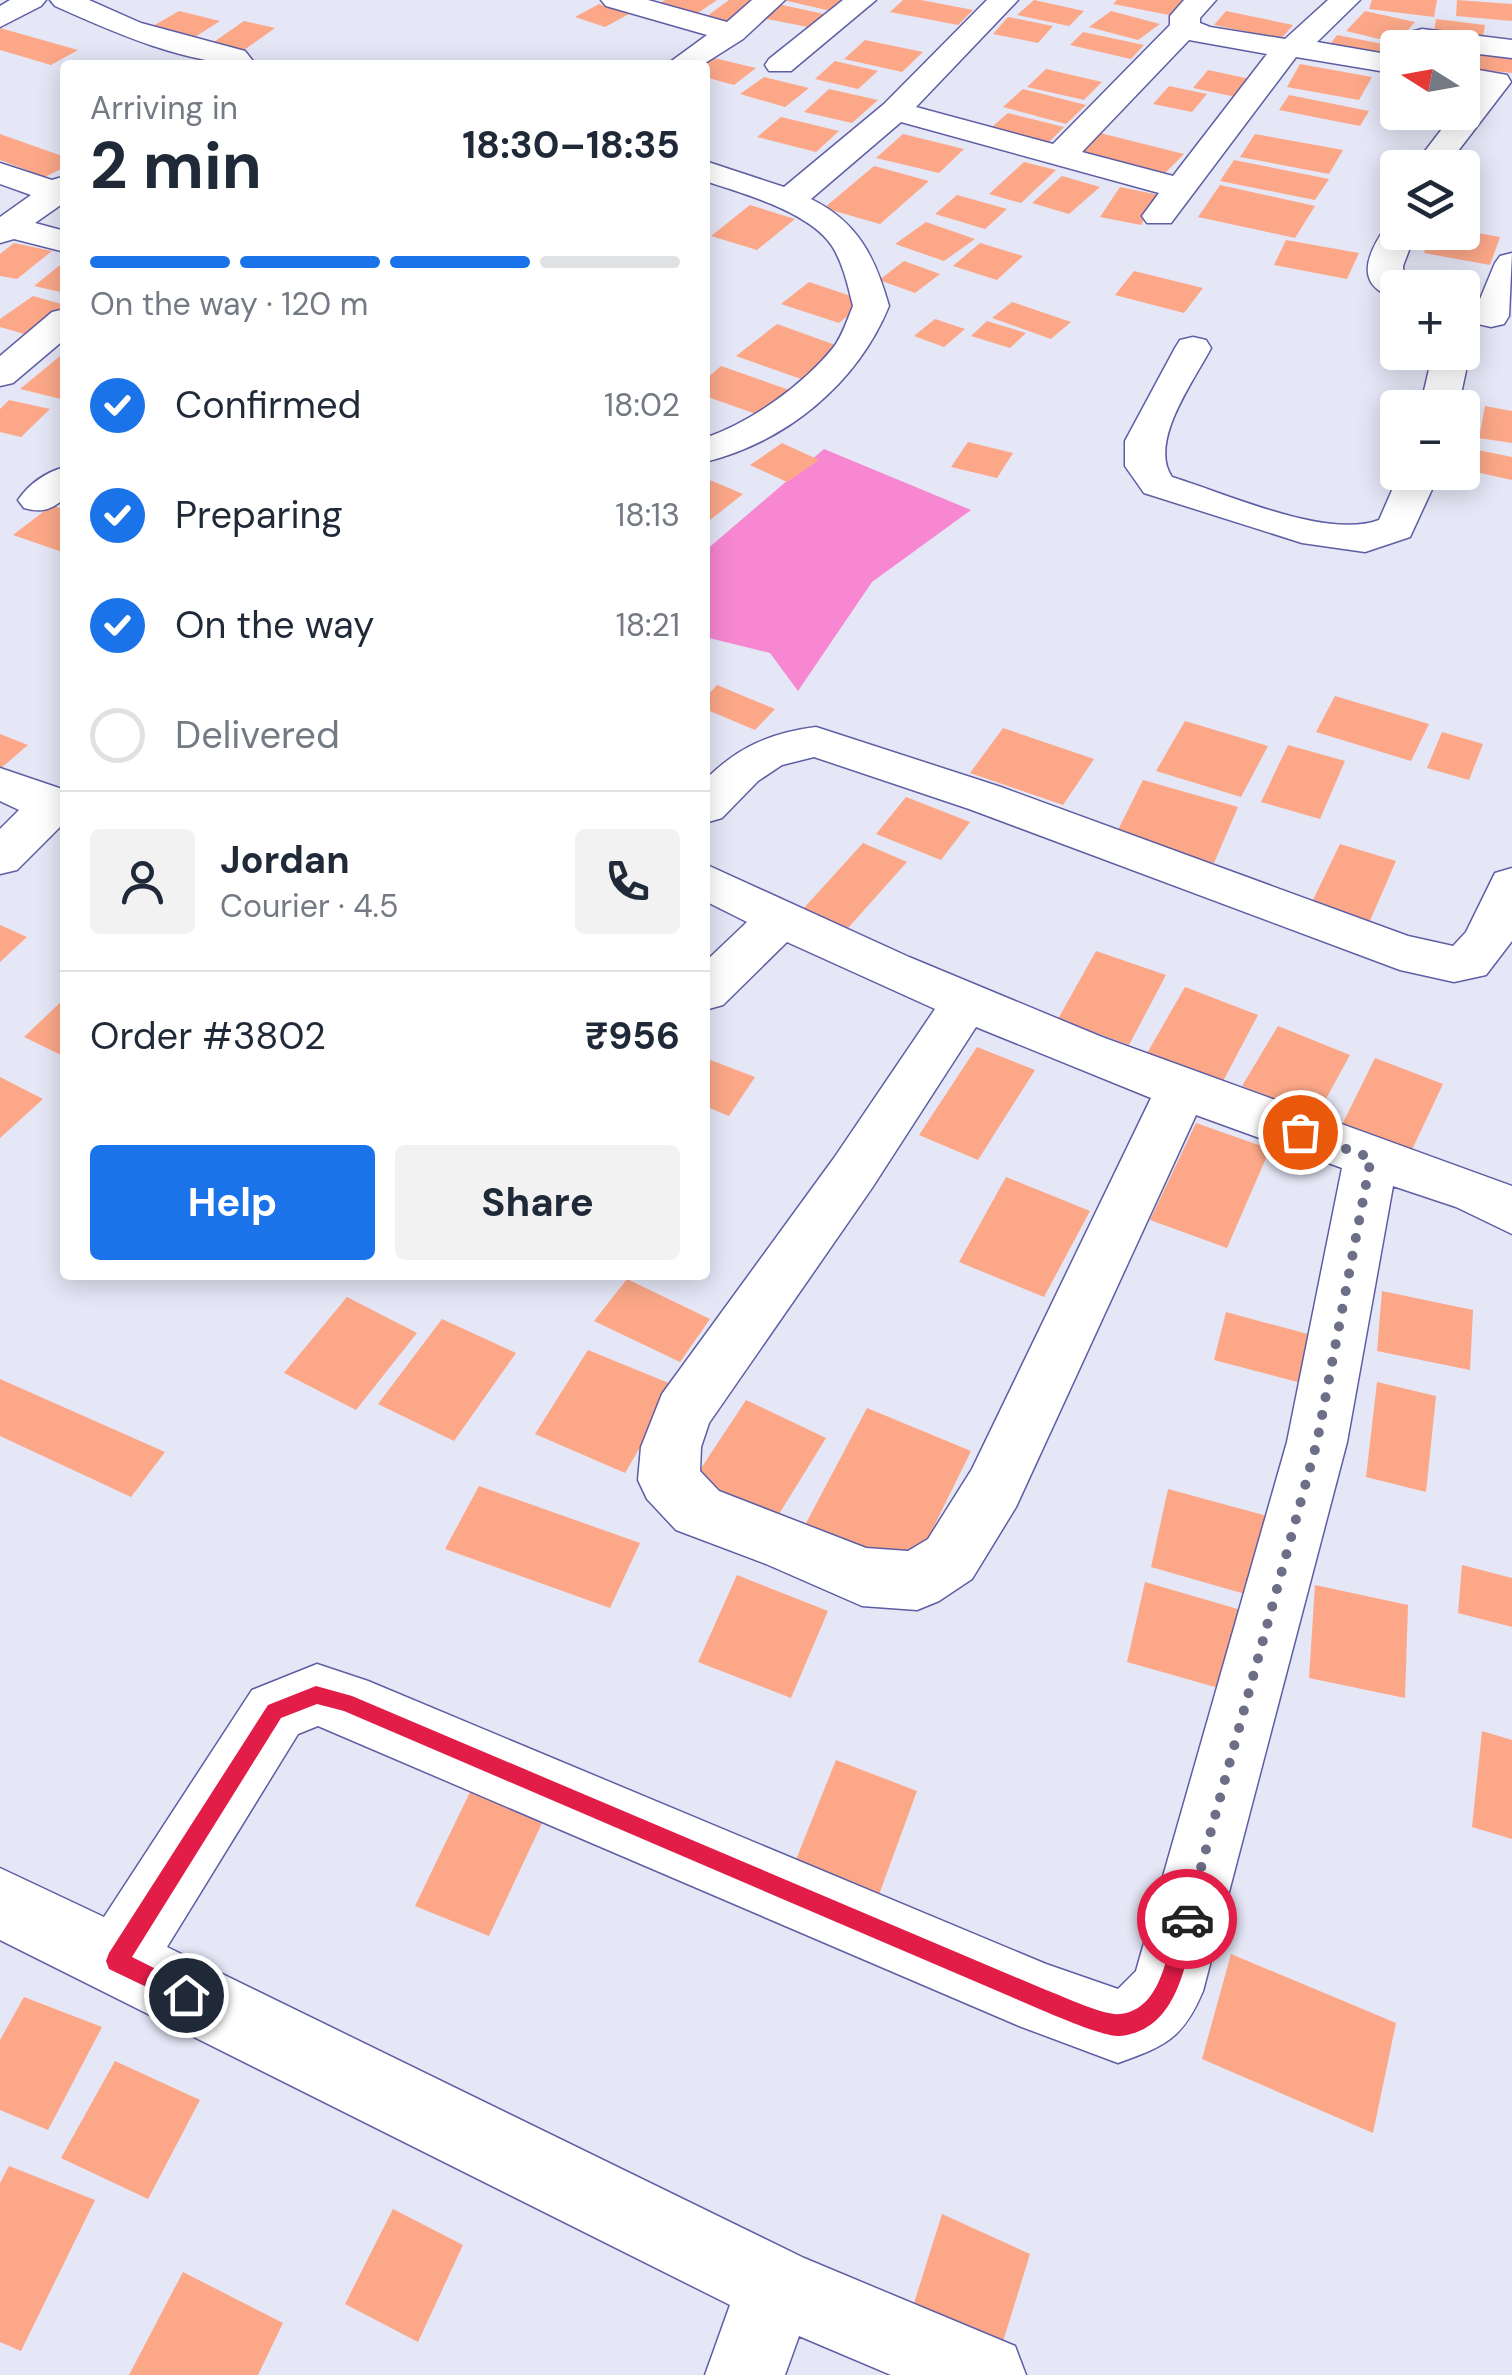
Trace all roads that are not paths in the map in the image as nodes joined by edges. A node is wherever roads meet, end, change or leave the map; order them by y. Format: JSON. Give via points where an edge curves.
{"nodes":[{"id":1,"x":30,"y":0,"type":"edge"},
{"id":2,"x":65,"y":0,"type":"edge"},
{"id":3,"x":616,"y":0,"type":"edge"},
{"id":4,"x":770,"y":0,"type":"edge"},
{"id":5,"x":862,"y":0,"type":"edge"},
{"id":6,"x":1003,"y":0,"type":"edge"},
{"id":7,"x":1345,"y":0,"type":"edge"},
{"id":8,"x":1193,"y":14,"type":"edge"},
{"id":9,"x":0,"y":18,"type":"edge"},
{"id":10,"x":732,"y":33,"type":"junction"},
{"id":11,"x":1480,"y":45,"type":"edge"},
{"id":12,"x":1292,"y":49,"type":"junction"},
{"id":13,"x":1512,"y":49,"type":"edge"},
{"id":14,"x":238,"y":60,"type":"edge"},
{"id":15,"x":689,"y":60,"type":"edge"},
{"id":16,"x":1380,"y":62,"type":"edge"},
{"id":17,"x":780,"y":65,"type":"dead end"},
{"id":18,"x":1504,"y":83,"type":"edge"},
{"id":19,"x":894,"y":111,"type":"junction"},
{"id":20,"x":1444,"y":150,"type":"edge"},
{"id":21,"x":1059,"y":157,"type":"junction"},
{"id":22,"x":0,"y":173,"type":"edge"},
{"id":23,"x":710,"y":173,"type":"edge"},
{"id":24,"x":1179,"y":188,"type":"junction"},
{"id":25,"x":60,"y":189,"type":"edge"},
{"id":26,"x":60,"y":190,"type":"edge"},
{"id":27,"x":787,"y":202,"type":"junction"},
{"id":28,"x":1157,"y":218,"type":"dead end"},
{"id":29,"x":4,"y":230,"type":"edge"},
{"id":30,"x":60,"y":241,"type":"edge"},
{"id":31,"x":1512,"y":263,"type":"edge"},
{"id":32,"x":1489,"y":315,"type":"edge"},
{"id":33,"x":60,"y":324,"type":"edge"},
{"id":34,"x":1192,"y":348,"type":"dead end"},
{"id":35,"x":0,"y":375,"type":"edge"},
{"id":36,"x":710,"y":449,"type":"edge"},
{"id":37,"x":1412,"y":490,"type":"edge"},
{"id":38,"x":0,"y":783,"type":"edge"},
{"id":39,"x":710,"y":802,"type":"edge"},
{"id":40,"x":58,"y":806,"type":"edge"},
{"id":41,"x":0,"y":858,"type":"edge"},
{"id":42,"x":710,"y":883,"type":"edge"},
{"id":43,"x":1512,"y":885,"type":"edge"},
{"id":44,"x":783,"y":917,"type":"junction"},
{"id":45,"x":710,"y":987,"type":"edge"},
{"id":46,"x":967,"y":1001,"type":"junction"},
{"id":47,"x":1182,"y":1088,"type":"junction"},
{"id":48,"x":1371,"y":1158,"type":"junction"},
{"id":49,"x":1512,"y":1212,"type":"edge"},
{"id":50,"x":0,"y":1902,"type":"edge"},
{"id":51,"x":117,"y":1961,"type":"junction"},
{"id":52,"x":776,"y":2286,"type":"junction"},
{"id":53,"x":745,"y":2375,"type":"edge"},
{"id":54,"x":986,"y":2375,"type":"edge"}],
"edges":[{"from":1,"to":9,"type":"street"},
{"from":2,"to":14,"type":"street","via":[[130,29]]},
{"from":3,"to":10,"type":"street"},
{"from":4,"to":10,"type":"street"},
{"from":5,"to":17,"type":"street"},
{"from":6,"to":19,"type":"street"},
{"from":7,"to":12,"type":"street"},
{"from":8,"to":12,"type":"street","via":[[1203,35]]},
{"from":8,"to":21,"type":"street"},
{"from":10,"to":15,"type":"street"},
{"from":11,"to":13,"type":"street"},
{"from":12,"to":16,"type":"street"},
{"from":12,"to":24,"type":"street"},
{"from":18,"to":20,"type":"street"},
{"from":19,"to":21,"type":"street"},
{"from":19,"to":27,"type":"street"},
{"from":21,"to":24,"type":"street"},
{"from":22,"to":25,"type":"street"},
{"from":23,"to":27,"type":"street"},
{"from":24,"to":28,"type":"street"},
{"from":26,"to":29,"type":"street"},
{"from":27,"to":36,"type":"street","via":[[830,223],[850,248],[872,306],[849,353],[822,379],[729,445]]},
{"from":29,"to":30,"type":"street"},
{"from":31,"to":32,"type":"street"},
{"from":33,"to":35,"type":"street"},
{"from":34,"to":37,"type":"street","via":[[1144,441],[1145,466],[1158,485],[1302,531],[1365,540],[1396,528]]},
{"from":38,"to":40,"type":"street"},
{"from":39,"to":43,"type":"street","via":[[760,754],[816,742],[1400,952],[1454,964],[1468,962],[1487,941]]},
{"from":40,"to":41,"type":"street"},
{"from":42,"to":44,"type":"street"},
{"from":44,"to":45,"type":"street"},
{"from":44,"to":46,"type":"street"},
{"from":46,"to":47,"type":"street"},
{"from":46,"to":47,"type":"street","via":[[683,1412],[671,1446],[670,1480],[698,1511],[862,1576],[917,1581],[950,1559],[994,1488]]},
{"from":47,"to":48,"type":"street"},
{"from":48,"to":49,"type":"street","via":[[1475,1192]]},
{"from":48,"to":51,"type":"street","via":[[1317,1442],[1167,1991],[1146,2016],[1118,2026],[1045,2000],[316,1695],[274,1712]]},
{"from":50,"to":51,"type":"street"},
{"from":51,"to":52,"type":"street"},
{"from":52,"to":53,"type":"street"},
{"from":52,"to":54,"type":"street"}]}
